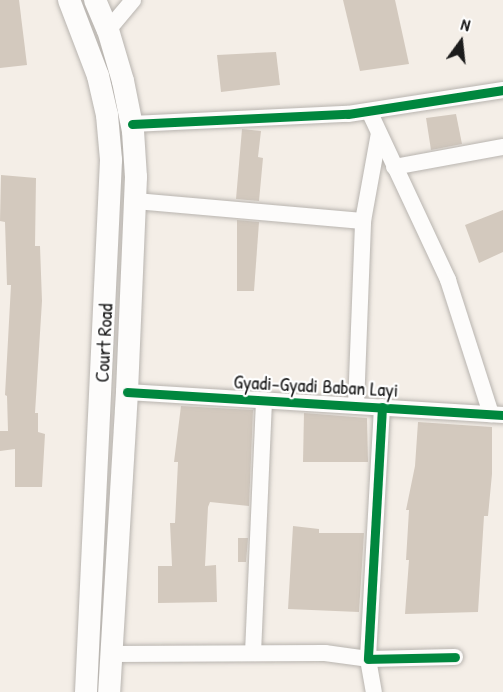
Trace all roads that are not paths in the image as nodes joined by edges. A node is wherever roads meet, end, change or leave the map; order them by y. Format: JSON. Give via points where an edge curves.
{"nodes":[{"id":1,"x":69,"y":0,"type":"edge"},
{"id":2,"x":95,"y":0,"type":"edge"},
{"id":3,"x":133,"y":0,"type":"edge"},
{"id":4,"x":108,"y":30,"type":"junction"},
{"id":5,"x":503,"y":90,"type":"edge"},
{"id":6,"x":369,"y":111,"type":"junction"},
{"id":7,"x":132,"y":124,"type":"junction"},
{"id":8,"x":379,"y":134,"type":"junction"},
{"id":9,"x":503,"y":147,"type":"edge"},
{"id":10,"x":394,"y":167,"type":"junction"},
{"id":11,"x":135,"y":201,"type":"junction"},
{"id":12,"x":363,"y":221,"type":"junction"},
{"id":13,"x":127,"y":392,"type":"junction"},
{"id":14,"x":264,"y":400,"type":"junction"},
{"id":15,"x":356,"y":406,"type":"junction"},
{"id":16,"x":382,"y":407,"type":"junction"},
{"id":17,"x":497,"y":414,"type":"edge"},
{"id":18,"x":253,"y":653,"type":"junction"},
{"id":19,"x":111,"y":654,"type":"junction"},
{"id":20,"x":455,"y":657,"type":"dead end"},
{"id":21,"x":368,"y":659,"type":"junction"},
{"id":22,"x":86,"y":692,"type":"edge"},
{"id":23,"x":109,"y":692,"type":"edge"},
{"id":24,"x":374,"y":692,"type":"edge"}],
"edges":[{"from":1,"to":22,"type":"main road","name":"Court Road","via":[[98,76],[111,160]]},
{"from":2,"to":4,"type":"main road","name":"Court Road"},
{"from":3,"to":4,"type":"street"},
{"from":4,"to":7,"type":"main road","name":"Court Road"},
{"from":5,"to":6,"type":"street"},
{"from":6,"to":7,"type":"street","via":[[282,119]]},
{"from":6,"to":8,"type":"street"},
{"from":7,"to":11,"type":"main road","name":"Court Road"},
{"from":8,"to":10,"type":"street"},
{"from":8,"to":12,"type":"street"},
{"from":9,"to":10,"type":"street"},
{"from":10,"to":17,"type":"street","via":[[448,280]]},
{"from":11,"to":12,"type":"street"},
{"from":11,"to":13,"type":"main road","name":"Court Road"},
{"from":12,"to":15,"type":"street"},
{"from":13,"to":14,"type":"street","name":"Gyadi-Gyadi Baban Layi"},
{"from":13,"to":19,"type":"main road","name":"Court Road"},
{"from":14,"to":15,"type":"street","name":"Gyadi-Gyadi Baban Layi"},
{"from":14,"to":18,"type":"street"},
{"from":15,"to":16,"type":"street","name":"Gyadi-Gyadi Baban Layi"},
{"from":16,"to":17,"type":"street","name":"Gyadi-Gyadi Baban Layi"},
{"from":16,"to":21,"type":"street"},
{"from":18,"to":19,"type":"street"},
{"from":18,"to":21,"type":"street","via":[[325,653]]},
{"from":19,"to":23,"type":"main road","name":"Court Road"},
{"from":20,"to":21,"type":"street"},
{"from":21,"to":24,"type":"street"}]}
